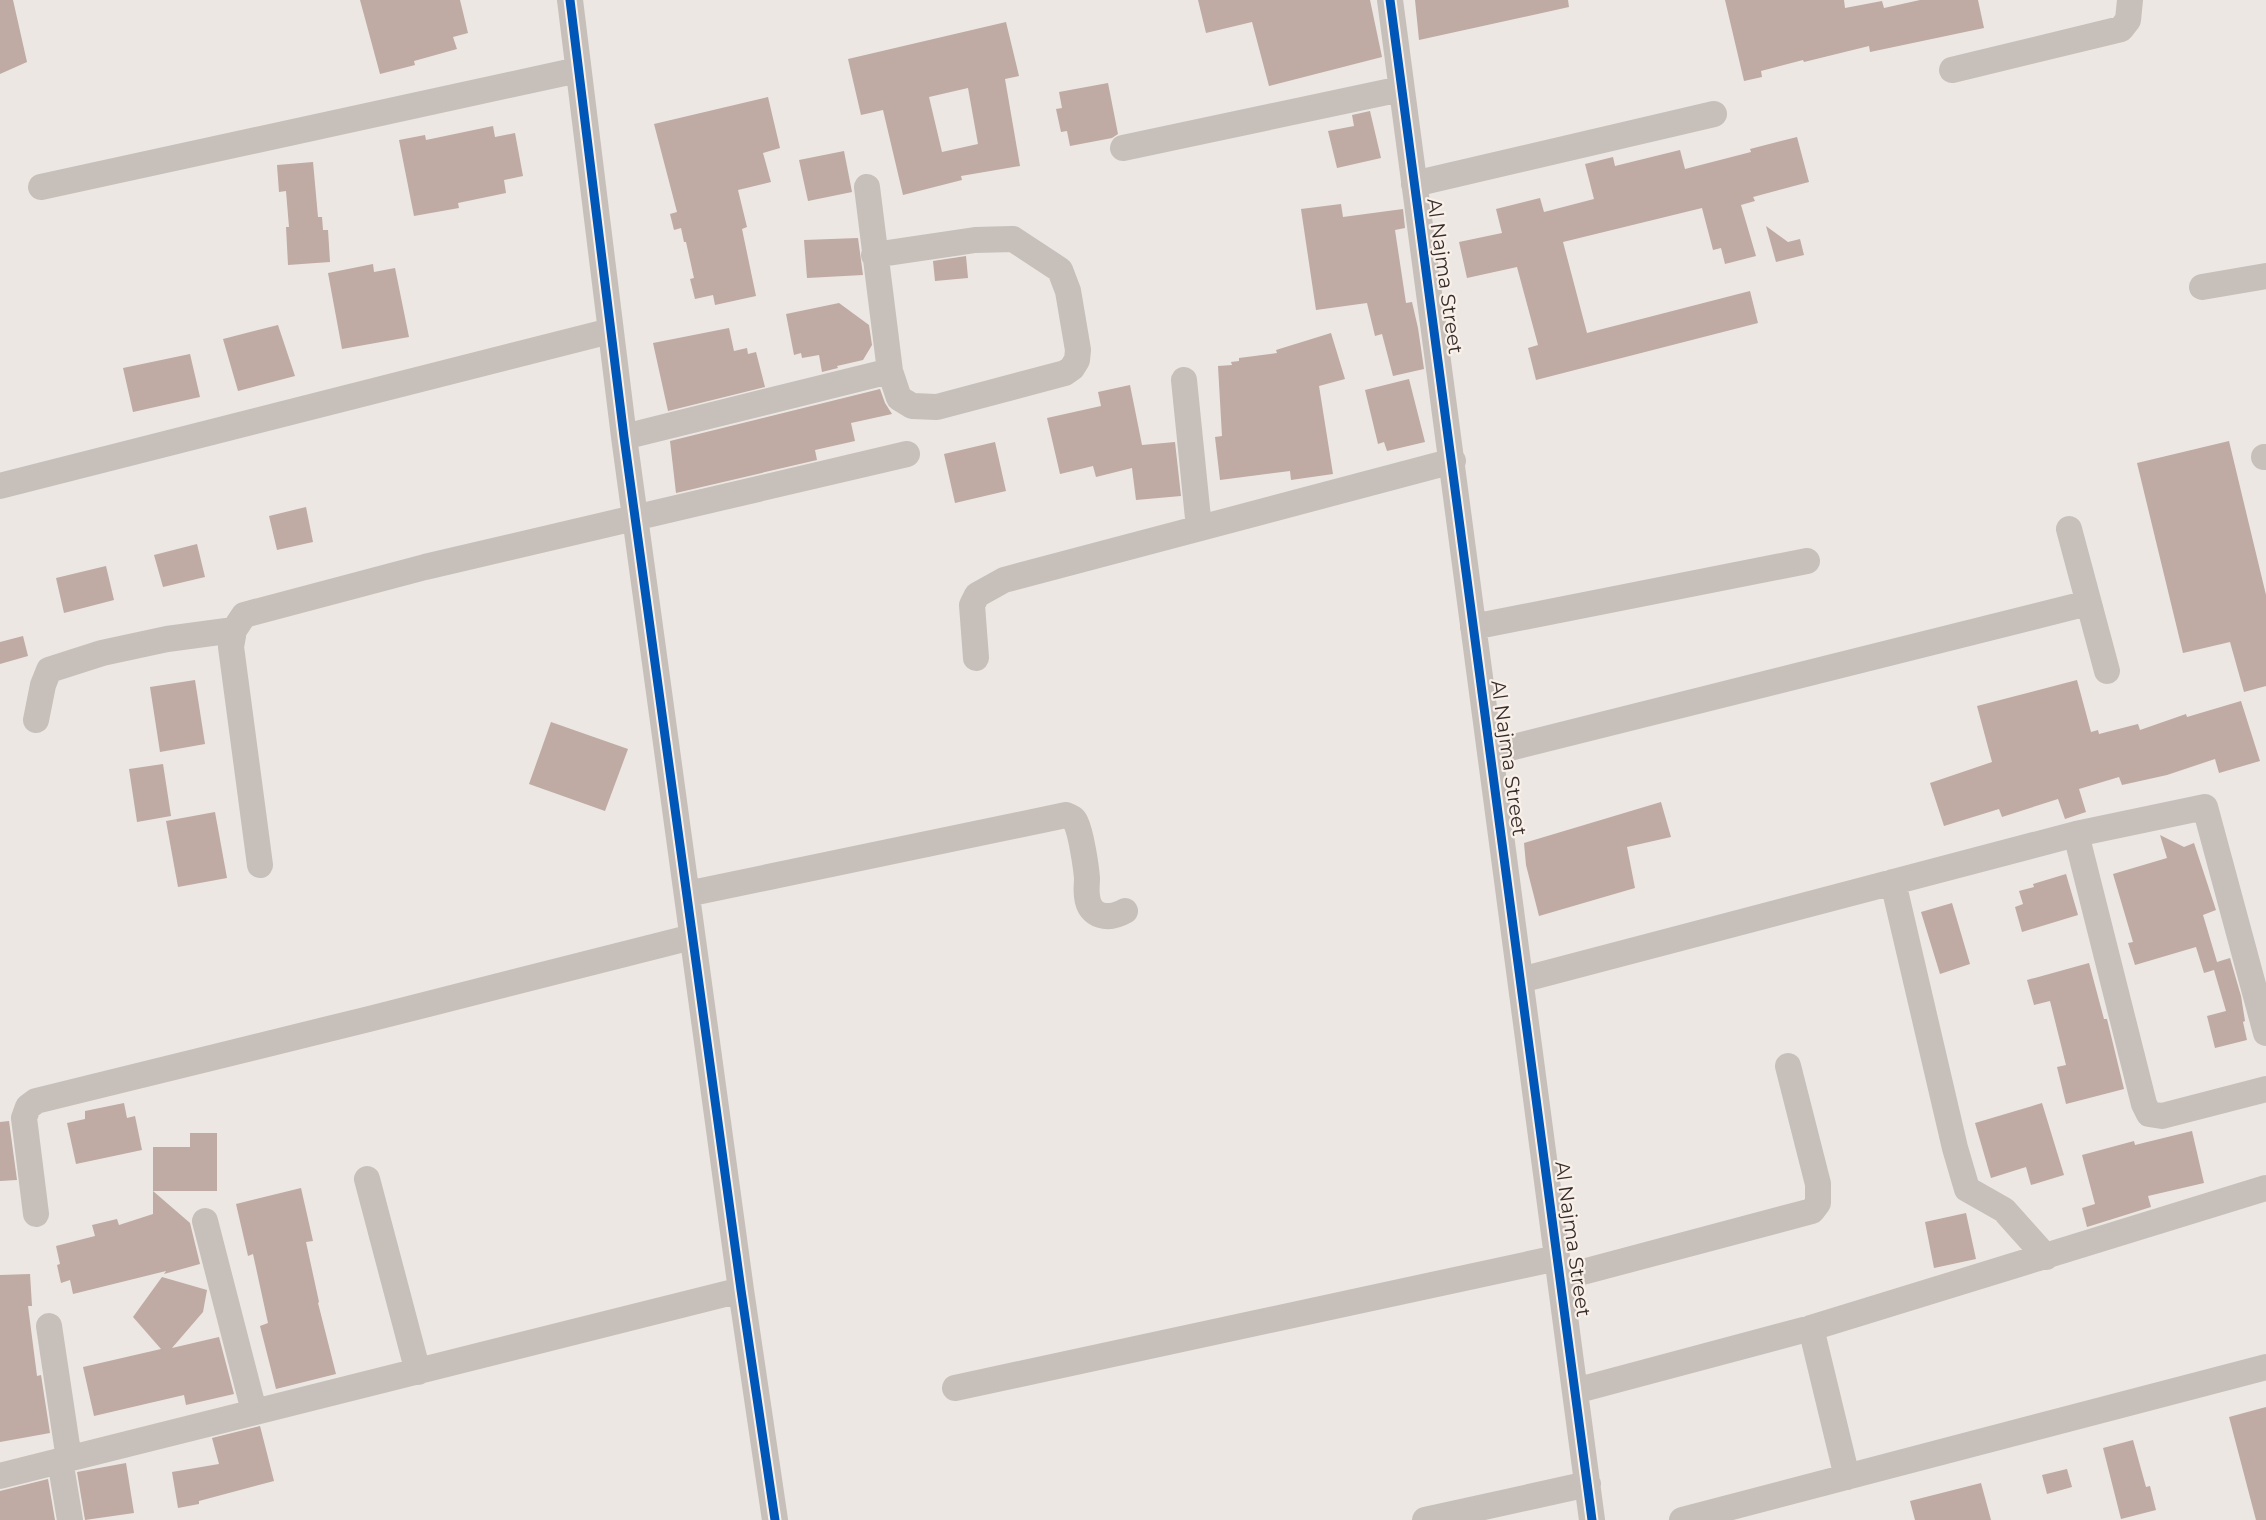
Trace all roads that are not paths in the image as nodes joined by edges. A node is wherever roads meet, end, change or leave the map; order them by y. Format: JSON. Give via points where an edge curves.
{"nodes":[{"id":1,"x":570,"y":0,"type":"edge"},
{"id":2,"x":1390,"y":0,"type":"edge"},
{"id":3,"x":2130,"y":0,"type":"edge"},
{"id":4,"x":578,"y":70,"type":"junction"},
{"id":5,"x":1952,"y":70,"type":"dead end"},
{"id":6,"x":1401,"y":89,"type":"junction"},
{"id":7,"x":1714,"y":114,"type":"dead end"},
{"id":8,"x":1124,"y":148,"type":"dead end"},
{"id":9,"x":1414,"y":184,"type":"junction"},
{"id":10,"x":41,"y":187,"type":"dead end"},
{"id":11,"x":867,"y":187,"type":"dead end"},
{"id":12,"x":874,"y":255,"type":"junction"},
{"id":13,"x":2266,"y":276,"type":"edge"},
{"id":14,"x":2202,"y":287,"type":"dead end"},
{"id":15,"x":610,"y":331,"type":"junction"},
{"id":16,"x":890,"y":371,"type":"junction"},
{"id":17,"x":1184,"y":380,"type":"dead end"},
{"id":18,"x":624,"y":436,"type":"junction"},
{"id":19,"x":906,"y":454,"type":"dead end"},
{"id":20,"x":1453,"y":461,"type":"junction"},
{"id":21,"x":0,"y":486,"type":"edge"},
{"id":22,"x":636,"y":518,"type":"junction"},
{"id":23,"x":1199,"y":528,"type":"junction"},
{"id":24,"x":2069,"y":529,"type":"dead end"},
{"id":25,"x":1807,"y":561,"type":"dead end"},
{"id":26,"x":2088,"y":603,"type":"junction"},
{"id":27,"x":1473,"y":627,"type":"junction"},
{"id":28,"x":234,"y":630,"type":"junction"},
{"id":29,"x":976,"y":658,"type":"dead end"},
{"id":30,"x":2107,"y":671,"type":"dead end"},
{"id":31,"x":36,"y":720,"type":"dead end"},
{"id":32,"x":1490,"y":753,"type":"junction"},
{"id":33,"x":2076,"y":834,"type":"junction"},
{"id":34,"x":260,"y":865,"type":"dead end"},
{"id":35,"x":1893,"y":882,"type":"junction"},
{"id":36,"x":687,"y":894,"type":"junction"},
{"id":37,"x":1125,"y":911,"type":"dead end"},
{"id":38,"x":692,"y":937,"type":"junction"},
{"id":39,"x":1521,"y":980,"type":"junction"},
{"id":40,"x":2266,"y":1034,"type":"edge"},
{"id":41,"x":1788,"y":1066,"type":"dead end"},
{"id":42,"x":2266,"y":1089,"type":"edge"},
{"id":43,"x":367,"y":1179,"type":"dead end"},
{"id":44,"x":2266,"y":1188,"type":"edge"},
{"id":45,"x":36,"y":1214,"type":"dead end"},
{"id":46,"x":204,"y":1221,"type":"dead end"},
{"id":47,"x":2046,"y":1257,"type":"junction"},
{"id":48,"x":1559,"y":1268,"type":"junction"},
{"id":49,"x":741,"y":1290,"type":"junction"},
{"id":50,"x":49,"y":1326,"type":"dead end"},
{"id":51,"x":1811,"y":1328,"type":"junction"},
{"id":52,"x":2266,"y":1367,"type":"edge"},
{"id":53,"x":418,"y":1372,"type":"junction"},
{"id":54,"x":955,"y":1388,"type":"dead end"},
{"id":55,"x":1575,"y":1391,"type":"junction"},
{"id":56,"x":254,"y":1411,"type":"junction"},
{"id":57,"x":64,"y":1460,"type":"junction"},
{"id":58,"x":0,"y":1476,"type":"edge"},
{"id":59,"x":1847,"y":1477,"type":"junction"},
{"id":60,"x":1588,"y":1484,"type":"junction"},
{"id":61,"x":70,"y":1520,"type":"edge"},
{"id":62,"x":775,"y":1520,"type":"edge"},
{"id":63,"x":1425,"y":1520,"type":"edge"},
{"id":64,"x":1592,"y":1520,"type":"edge"},
{"id":65,"x":1682,"y":1520,"type":"edge"}],
"edges":[{"from":1,"to":4,"type":"street"},
{"from":2,"to":6,"type":"street","name":"Al Najma Street"},
{"from":3,"to":5,"type":"street","via":[[2128,20],[2121,29]]},
{"from":4,"to":10,"type":"street"},
{"from":4,"to":15,"type":"street"},
{"from":6,"to":8,"type":"street"},
{"from":6,"to":9,"type":"street","name":"Al Najma Street"},
{"from":7,"to":9,"type":"street"},
{"from":9,"to":20,"type":"street","name":"Al Najma Street"},
{"from":11,"to":12,"type":"street"},
{"from":12,"to":16,"type":"street"},
{"from":12,"to":16,"type":"street","via":[[975,240],[1013,239],[1060,270],[1068,291],[1078,350],[1077,360],[1065,373],[936,407],[912,406],[899,398]]},
{"from":13,"to":14,"type":"street"},
{"from":15,"to":18,"type":"street"},
{"from":15,"to":21,"type":"street"},
{"from":16,"to":18,"type":"street"},
{"from":17,"to":23,"type":"street"},
{"from":18,"to":22,"type":"street"},
{"from":19,"to":22,"type":"street"},
{"from":20,"to":23,"type":"street"},
{"from":20,"to":27,"type":"street","name":"Al Najma Street"},
{"from":22,"to":28,"type":"street","via":[[425,567],[244,615]]},
{"from":22,"to":36,"type":"street"},
{"from":23,"to":29,"type":"street","via":[[988,587],[972,605]]},
{"from":24,"to":26,"type":"street"},
{"from":25,"to":27,"type":"street"},
{"from":26,"to":30,"type":"street"},
{"from":26,"to":32,"type":"street"},
{"from":27,"to":32,"type":"street","name":"Al Najma Street"},
{"from":28,"to":31,"type":"street","via":[[102,653],[49,670]]},
{"from":28,"to":34,"type":"street","via":[[231,647]]},
{"from":32,"to":39,"type":"street","name":"Al Najma Street"},
{"from":33,"to":35,"type":"street"},
{"from":33,"to":40,"type":"street","via":[[2205,807]]},
{"from":33,"to":42,"type":"street","via":[[2149,1114],[2162,1116]]},
{"from":35,"to":39,"type":"street"},
{"from":35,"to":47,"type":"street","via":[[1967,1189],[2004,1210]]},
{"from":36,"to":37,"type":"street","via":[[1066,815],[1077,824],[1089,905],[1106,917]]},
{"from":36,"to":38,"type":"street"},
{"from":38,"to":45,"type":"street","via":[[36,1101],[28,1107],[24,1118]]},
{"from":38,"to":49,"type":"street"},
{"from":39,"to":48,"type":"street","name":"Al Najma Street"},
{"from":41,"to":48,"type":"street","via":[[1818,1184],[1818,1203],[1812,1211]]},
{"from":43,"to":53,"type":"street"},
{"from":44,"to":47,"type":"street"},
{"from":46,"to":56,"type":"street"},
{"from":47,"to":51,"type":"street"},
{"from":48,"to":54,"type":"street"},
{"from":48,"to":55,"type":"street","name":"Al Najma Street"},
{"from":49,"to":53,"type":"street"},
{"from":49,"to":62,"type":"street"},
{"from":50,"to":57,"type":"street"},
{"from":51,"to":55,"type":"street"},
{"from":51,"to":59,"type":"street"},
{"from":52,"to":59,"type":"street"},
{"from":53,"to":56,"type":"street"},
{"from":55,"to":60,"type":"street","name":"Al Najma Street"},
{"from":56,"to":57,"type":"street"},
{"from":57,"to":58,"type":"street"},
{"from":57,"to":61,"type":"street"},
{"from":59,"to":65,"type":"street"},
{"from":60,"to":63,"type":"street"},
{"from":60,"to":64,"type":"street","name":"Al Najma Street"}]}
